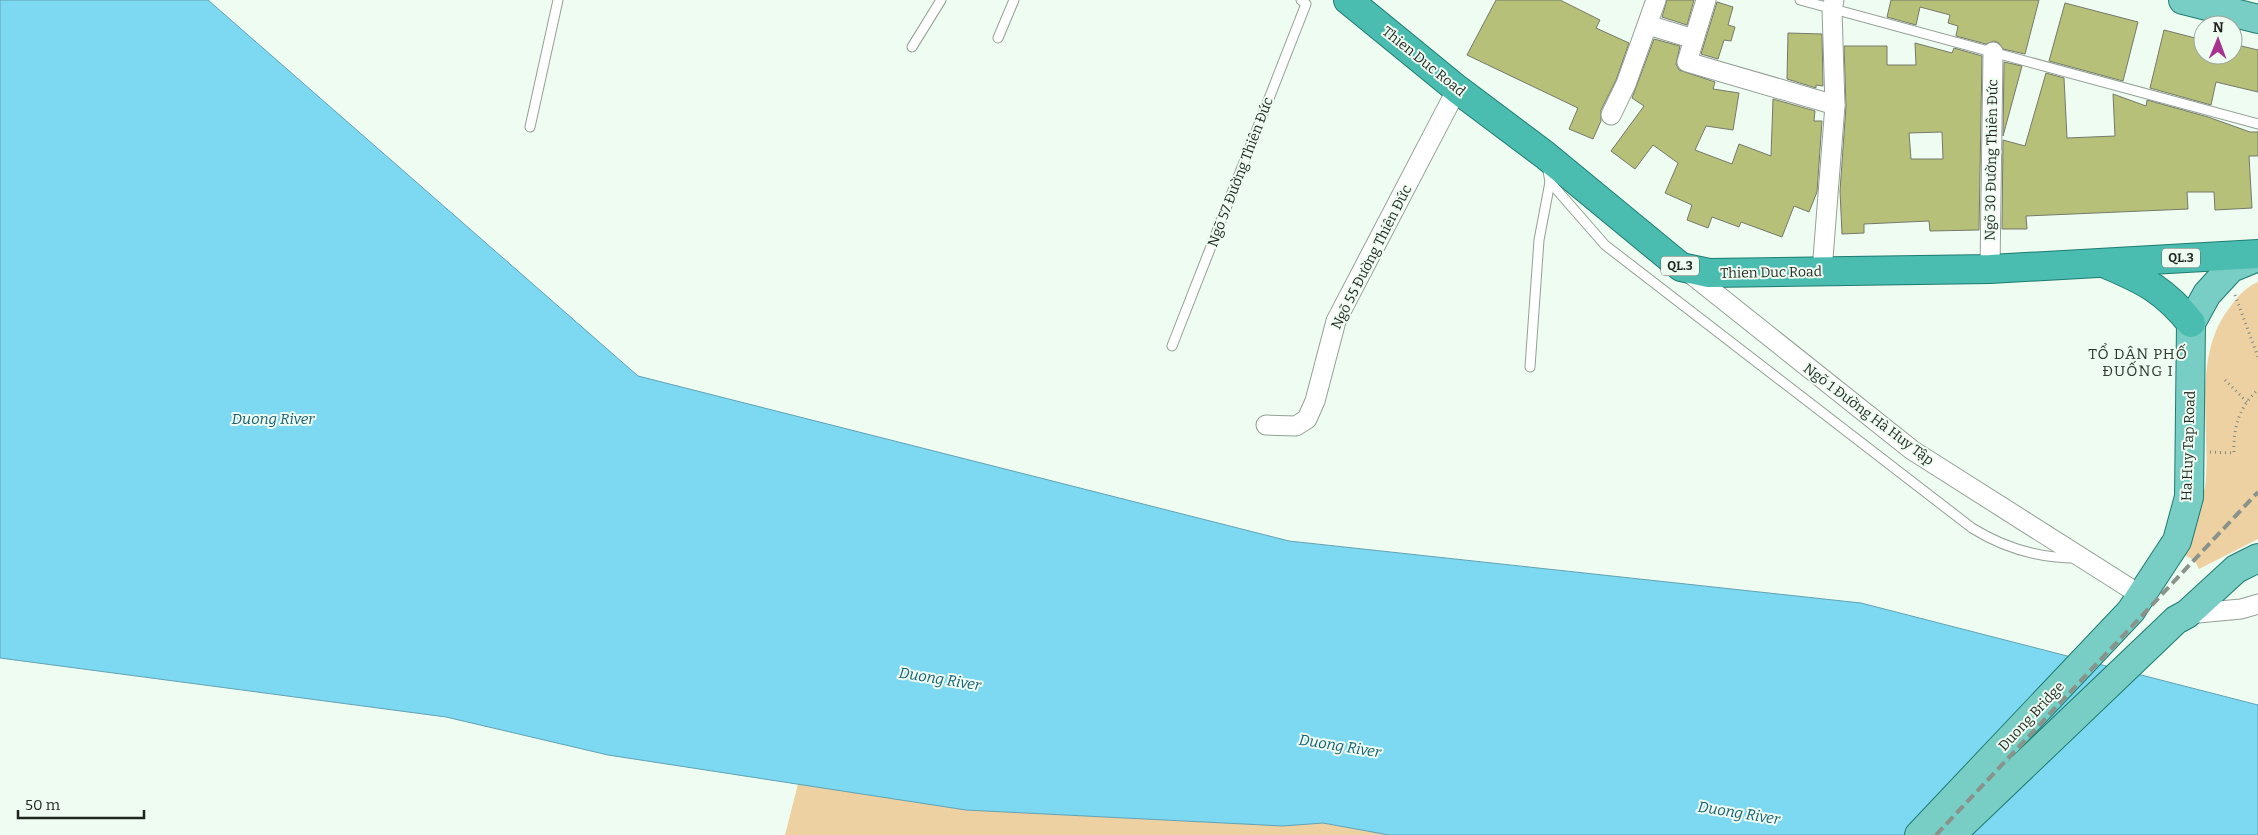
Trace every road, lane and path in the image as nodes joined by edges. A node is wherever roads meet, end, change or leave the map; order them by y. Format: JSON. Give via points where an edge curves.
{"nodes":[{"id":1,"x":558,"y":0,"type":"edge"},
{"id":2,"x":941,"y":0,"type":"edge"},
{"id":3,"x":1014,"y":0,"type":"edge"},
{"id":4,"x":1302,"y":0,"type":"edge"},
{"id":5,"x":1348,"y":0,"type":"edge"},
{"id":6,"x":1656,"y":0,"type":"edge"},
{"id":7,"x":1706,"y":0,"type":"edge"},
{"id":8,"x":1800,"y":0,"type":"edge"},
{"id":9,"x":2183,"y":0,"type":"edge"},
{"id":10,"x":1833,"y":5,"type":"edge"},
{"id":11,"x":2258,"y":19,"type":"edge"},
{"id":12,"x":1648,"y":25,"type":"junction"},
{"id":13,"x":998,"y":38,"type":"dead end"},
{"id":14,"x":1694,"y":39,"type":"junction"},
{"id":15,"x":912,"y":47,"type":"dead end"},
{"id":16,"x":1993,"y":52,"type":"junction"},
{"id":17,"x":1457,"y":89,"type":"junction"},
{"id":18,"x":1835,"y":105,"type":"junction"},
{"id":19,"x":1611,"y":116,"type":"dead end"},
{"id":20,"x":2258,"y":124,"type":"edge"},
{"id":21,"x":530,"y":127,"type":"dead end"},
{"id":22,"x":1545,"y":154,"type":"junction"},
{"id":23,"x":1550,"y":182,"type":"junction"},
{"id":24,"x":2258,"y":255,"type":"edge"},
{"id":25,"x":2105,"y":263,"type":"junction"},
{"id":26,"x":1681,"y":267,"type":"junction"},
{"id":27,"x":1990,"y":269,"type":"junction"},
{"id":28,"x":1822,"y":271,"type":"junction"},
{"id":29,"x":2234,"y":292,"type":"dead end"},
{"id":30,"x":2191,"y":323,"type":"junction"},
{"id":31,"x":1172,"y":346,"type":"dead end"},
{"id":32,"x":2258,"y":357,"type":"edge"},
{"id":33,"x":1530,"y":367,"type":"dead end"},
{"id":34,"x":2225,"y":380,"type":"dead end"},
{"id":35,"x":2258,"y":390,"type":"edge"},
{"id":36,"x":2247,"y":402,"type":"junction"},
{"id":37,"x":1266,"y":425,"type":"dead end"},
{"id":38,"x":2208,"y":452,"type":"dead end"},
{"id":39,"x":2082,"y":558,"type":"junction"},
{"id":40,"x":2258,"y":558,"type":"edge"},
{"id":41,"x":2142,"y":596,"type":"junction"},
{"id":42,"x":2258,"y":604,"type":"edge"},
{"id":43,"x":2181,"y":617,"type":"junction"},
{"id":44,"x":1919,"y":835,"type":"edge"},
{"id":45,"x":1951,"y":835,"type":"edge"}],
"edges":[{"from":1,"to":21,"type":"lane"},
{"from":2,"to":15,"type":"lane"},
{"from":3,"to":13,"type":"lane"},
{"from":4,"to":31,"type":"lane","name":"Ngõ 57 Đường Thiên Đức","via":[[1306,4]]},
{"from":5,"to":17,"type":"highway","name":"Thien Duc Road","number":"QL.3"},
{"from":6,"to":12,"type":"street"},
{"from":7,"to":14,"type":"street"},
{"from":8,"to":10,"type":"lane"},
{"from":9,"to":11,"type":"main road"},
{"from":10,"to":16,"type":"lane"},
{"from":10,"to":18,"type":"street"},
{"from":12,"to":14,"type":"street"},
{"from":12,"to":19,"type":"street"},
{"from":14,"to":18,"type":"street","via":[[1687,62]]},
{"from":16,"to":20,"type":"lane"},
{"from":16,"to":27,"type":"street","name":"Ngõ 30 Đường Thiên Đức"},
{"from":17,"to":22,"type":"highway","name":"Thien Duc Road","number":"QL.3"},
{"from":17,"to":37,"type":"street","name":"Ngõ 55 Đường Thiên Đức","via":[[1336,321],[1307,419],[1296,426]]},
{"from":18,"to":28,"type":"street"},
{"from":22,"to":23,"type":"lane"},
{"from":22,"to":26,"type":"highway","name":"Thien Duc Road","number":"QL.3"},
{"from":23,"to":33,"type":"lane","via":[[1539,240]]},
{"from":23,"to":39,"type":"lane","via":[[1605,245],[1972,528],[2000,543],[2040,556]]},
{"from":24,"to":25,"type":"highway","name":"Thien Duc Road","number":"QL.3"},
{"from":24,"to":30,"type":"main road","name":"Ha Huy Tap Road","via":[[2231,268],[2206,294]]},
{"from":25,"to":27,"type":"highway","name":"Thien Duc Road","number":"QL.3"},
{"from":25,"to":30,"type":"highway","number":"QL.3","via":[[2157,289],[2174,302]]},
{"from":26,"to":28,"type":"highway","name":"Thien Duc Road","number":"QL.3","via":[[1708,273]]},
{"from":26,"to":39,"type":"street","name":"Ngõ 1 Đường Hà Huy Tập","via":[[1912,450]]},
{"from":27,"to":28,"type":"highway","name":"Thien Duc Road","number":"QL.3"},
{"from":29,"to":32,"type":"path"},
{"from":30,"to":41,"type":"main road","name":"Ha Huy Tap Road","via":[[2189,497],[2177,541]]},
{"from":34,"to":36,"type":"path"},
{"from":35,"to":36,"type":"path"},
{"from":36,"to":38,"type":"path","via":[[2236,425],[2234,453]]},
{"from":39,"to":41,"type":"street","name":"Ngõ 1 Đường Hà Huy Tập"},
{"from":40,"to":43,"type":"main road","via":[[2236,569]]},
{"from":41,"to":44,"type":"main road","name":"Duong Bridge"},
{"from":42,"to":43,"type":"street"},
{"from":43,"to":45,"type":"main road","name":"Duong Bridge"}]}
